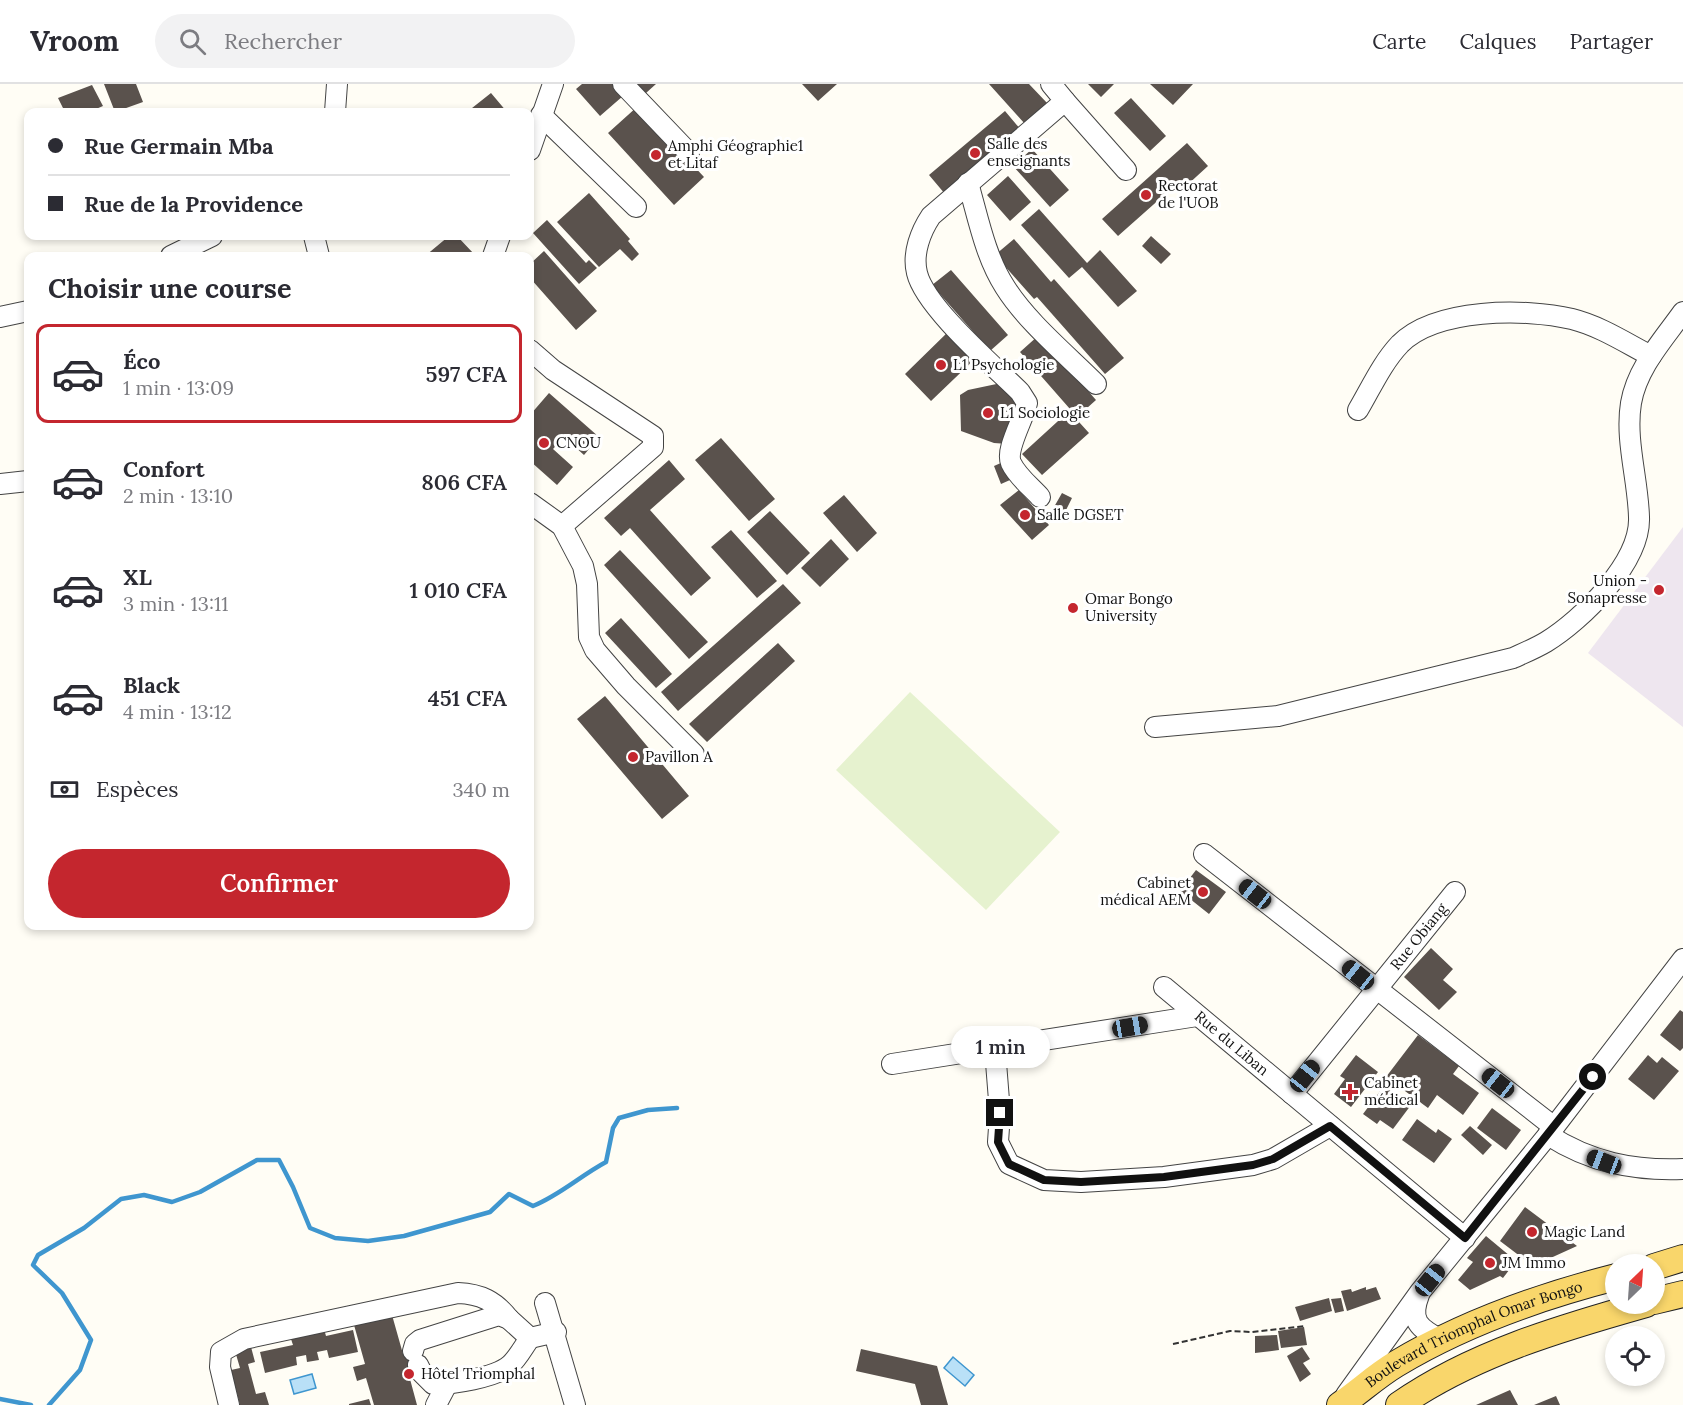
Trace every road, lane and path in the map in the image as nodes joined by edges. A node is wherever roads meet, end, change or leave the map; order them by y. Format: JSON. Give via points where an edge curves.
{"nodes":[{"id":1,"x":337,"y":84,"type":"edge"},
{"id":2,"x":553,"y":84,"type":"edge"},
{"id":3,"x":623,"y":84,"type":"edge"},
{"id":4,"x":1051,"y":84,"type":"edge"},
{"id":5,"x":1065,"y":101,"type":"junction"},
{"id":6,"x":335,"y":108,"type":"edge"},
{"id":7,"x":541,"y":114,"type":"junction"},
{"id":8,"x":534,"y":137,"type":"edge"},
{"id":9,"x":689,"y":153,"type":"dead end"},
{"id":10,"x":1126,"y":171,"type":"dead end"},
{"id":11,"x":968,"y":183,"type":"junction"},
{"id":12,"x":636,"y":207,"type":"dead end"},
{"id":13,"x":204,"y":240,"type":"edge"},
{"id":14,"x":179,"y":252,"type":"edge"},
{"id":15,"x":24,"y":312,"type":"edge"},
{"id":16,"x":1683,"y":312,"type":"edge"},
{"id":17,"x":0,"y":317,"type":"edge"},
{"id":18,"x":534,"y":353,"type":"edge"},
{"id":19,"x":1651,"y":356,"type":"junction"},
{"id":20,"x":1095,"y":384,"type":"dead end"},
{"id":21,"x":1358,"y":410,"type":"dead end"},
{"id":22,"x":24,"y":481,"type":"edge"},
{"id":23,"x":0,"y":484,"type":"edge"},
{"id":24,"x":1040,"y":497,"type":"dead end"},
{"id":25,"x":534,"y":506,"type":"edge"},
{"id":26,"x":562,"y":526,"type":"junction"},
{"id":27,"x":1155,"y":727,"type":"dead end"},
{"id":28,"x":694,"y":754,"type":"dead end"},
{"id":29,"x":1204,"y":854,"type":"dead end"},
{"id":30,"x":1455,"y":892,"type":"dead end"},
{"id":31,"x":1683,"y":959,"type":"edge"},
{"id":32,"x":1164,"y":987,"type":"dead end"},
{"id":33,"x":1376,"y":989,"type":"junction"},
{"id":34,"x":1197,"y":1016,"type":"junction"},
{"id":35,"x":995,"y":1050,"type":"junction"},
{"id":36,"x":892,"y":1064,"type":"dead end"},
{"id":37,"x":1292,"y":1094,"type":"junction"},
{"id":38,"x":1330,"y":1126,"type":"junction"},
{"id":39,"x":1551,"y":1131,"type":"junction"},
{"id":40,"x":1683,"y":1169,"type":"edge"},
{"id":41,"x":1465,"y":1238,"type":"junction"},
{"id":42,"x":1683,"y":1258,"type":"edge"},
{"id":43,"x":1665,"y":1264,"type":"edge"},
{"id":44,"x":1605,"y":1280,"type":"edge"},
{"id":45,"x":1420,"y":1292,"type":"junction"},
{"id":46,"x":1683,"y":1294,"type":"edge"},
{"id":47,"x":1665,"y":1298,"type":"edge"},
{"id":48,"x":545,"y":1303,"type":"dead end"},
{"id":49,"x":1610,"y":1314,"type":"edge"},
{"id":50,"x":509,"y":1318,"type":"junction"},
{"id":51,"x":1306,"y":1326,"type":"dead end"},
{"id":52,"x":556,"y":1332,"type":"junction"},
{"id":53,"x":530,"y":1338,"type":"junction"},
{"id":54,"x":1441,"y":1340,"type":"junction"},
{"id":55,"x":1173,"y":1344,"type":"dead end"},
{"id":56,"x":447,"y":1384,"type":"junction"},
{"id":57,"x":1405,"y":1403,"type":"edge"},
{"id":58,"x":229,"y":1405,"type":"edge"},
{"id":59,"x":436,"y":1405,"type":"edge"},
{"id":60,"x":575,"y":1405,"type":"edge"},
{"id":61,"x":1340,"y":1405,"type":"edge"}],
"edges":[{"from":1,"to":6,"type":"street"},
{"from":2,"to":7,"type":"street"},
{"from":3,"to":9,"type":"street"},
{"from":4,"to":5,"type":"street"},
{"from":5,"to":10,"type":"street"},
{"from":5,"to":11,"type":"street"},
{"from":7,"to":8,"type":"street"},
{"from":7,"to":12,"type":"street"},
{"from":11,"to":20,"type":"street","via":[[1004,285],[1016,303]]},
{"from":11,"to":24,"type":"street","via":[[931,216],[921,231],[916,272],[926,293],[1027,403],[1010,450],[1011,462]]},
{"from":13,"to":14,"type":"street"},
{"from":15,"to":17,"type":"street"},
{"from":16,"to":19,"type":"street"},
{"from":18,"to":26,"type":"street","via":[[653,436],[653,447]]},
{"from":19,"to":21,"type":"street","via":[[1602,330],[1546,314],[1483,314],[1451,319],[1424,327],[1402,342],[1387,359]]},
{"from":19,"to":27,"type":"street","via":[[1638,378],[1631,402],[1639,520],[1635,542],[1612,582],[1555,636],[1513,658],[1278,716]]},
{"from":22,"to":23,"type":"street"},
{"from":25,"to":26,"type":"street"},
{"from":26,"to":28,"type":"street","via":[[583,566],[589,637],[595,650]]},
{"from":29,"to":33,"type":"street"},
{"from":30,"to":33,"type":"street","name":"Rue Obiang"},
{"from":31,"to":39,"type":"street"},
{"from":32,"to":34,"type":"street","name":"Rue du Liban"},
{"from":33,"to":37,"type":"street","name":"Rue Obiang"},
{"from":33,"to":39,"type":"street"},
{"from":34,"to":35,"type":"street"},
{"from":34,"to":37,"type":"street","name":"Rue du Liban"},
{"from":35,"to":36,"type":"street"},
{"from":35,"to":38,"type":"street","via":[[998,1142],[1009,1164],[1044,1180],[1164,1177],[1253,1165],[1273,1159]]},
{"from":37,"to":38,"type":"street","name":"Rue du Liban"},
{"from":38,"to":41,"type":"street","name":"Rue du Liban"},
{"from":39,"to":40,"type":"street","via":[[1582,1154],[1625,1167]]},
{"from":39,"to":41,"type":"street"},
{"from":41,"to":45,"type":"street"},
{"from":42,"to":43,"type":"main road"},
{"from":44,"to":54,"type":"main road","name":"Boulevard Triomphal Omar Bongo","via":[[1515,1307]]},
{"from":45,"to":54,"type":"street","via":[[1415,1309],[1418,1323],[1423,1331]]},
{"from":45,"to":61,"type":"street"},
{"from":46,"to":47,"type":"main road"},
{"from":48,"to":52,"type":"street"},
{"from":49,"to":57,"type":"main road","name":"Boulevard Triomphal Omar Bongo","via":[[1520,1343]]},
{"from":50,"to":53,"type":"street"},
{"from":50,"to":56,"type":"street","via":[[499,1315],[415,1344],[422,1373],[433,1384]]},
{"from":50,"to":58,"type":"street","via":[[499,1306],[477,1293],[458,1293],[244,1340],[221,1352],[220,1367]]},
{"from":51,"to":55,"type":"path","via":[[1252,1332],[1230,1330]]},
{"from":52,"to":53,"type":"street"},
{"from":52,"to":60,"type":"street"},
{"from":53,"to":56,"type":"street","via":[[510,1365],[496,1373]]},
{"from":54,"to":61,"type":"main road","name":"Boulevard Triomphal Omar Bongo","via":[[1394,1365]]},
{"from":56,"to":59,"type":"street"}]}
